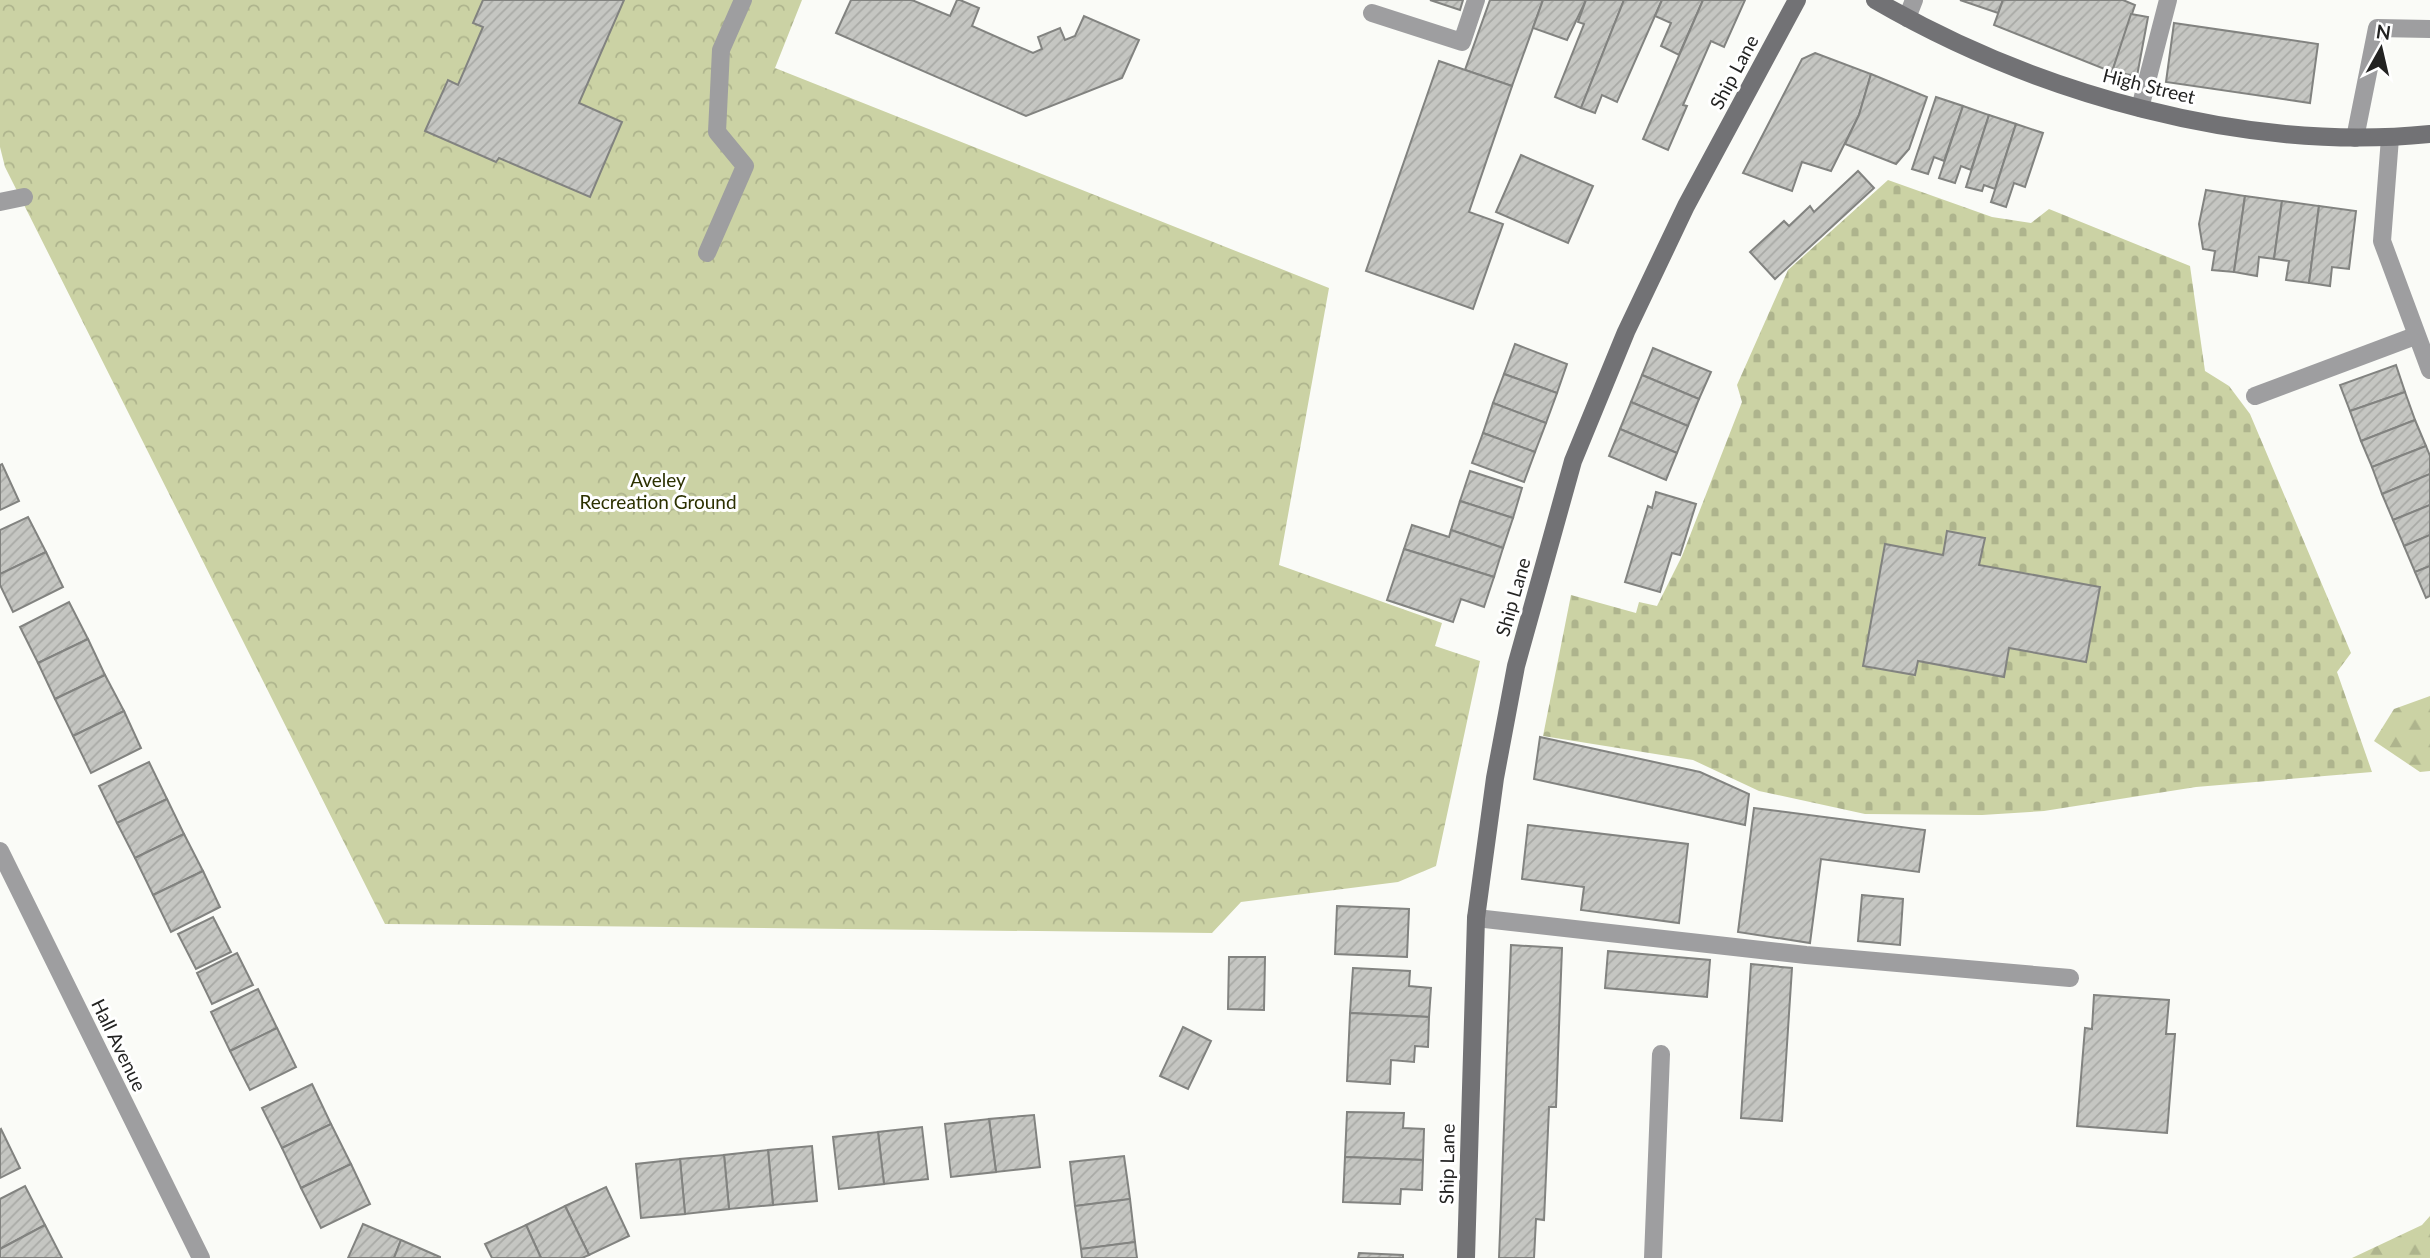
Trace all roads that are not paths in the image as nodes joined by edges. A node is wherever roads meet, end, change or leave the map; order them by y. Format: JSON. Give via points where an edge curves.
{"nodes":[{"id":1,"x":743,"y":0,"type":"edge"},
{"id":2,"x":1476,"y":0,"type":"edge"},
{"id":3,"x":1797,"y":0,"type":"edge"},
{"id":4,"x":1875,"y":0,"type":"edge"},
{"id":5,"x":1914,"y":0,"type":"edge"},
{"id":6,"x":2168,"y":0,"type":"edge"},
{"id":7,"x":1372,"y":13,"type":"dead end"},
{"id":8,"x":1907,"y":18,"type":"junction"},
{"id":9,"x":2430,"y":29,"type":"edge"},
{"id":10,"x":2140,"y":108,"type":"junction"},
{"id":11,"x":2430,"y":134,"type":"edge"},
{"id":12,"x":2356,"y":138,"type":"junction"},
{"id":13,"x":2390,"y":138,"type":"junction"},
{"id":14,"x":24,"y":197,"type":"dead end"},
{"id":15,"x":0,"y":202,"type":"edge"},
{"id":16,"x":707,"y":253,"type":"dead end"},
{"id":17,"x":2415,"y":336,"type":"junction"},
{"id":18,"x":2430,"y":370,"type":"edge"},
{"id":19,"x":2255,"y":396,"type":"dead end"},
{"id":20,"x":0,"y":851,"type":"edge"},
{"id":21,"x":1476,"y":918,"type":"junction"},
{"id":22,"x":2070,"y":978,"type":"dead end"},
{"id":23,"x":1661,"y":1054,"type":"dead end"},
{"id":24,"x":201,"y":1258,"type":"edge"},
{"id":25,"x":1466,"y":1258,"type":"edge"},
{"id":26,"x":1653,"y":1258,"type":"edge"}],
"edges":[{"from":1,"to":16,"type":"street","via":[[721,50],[717,132],[745,166]]},
{"from":2,"to":7,"type":"street","via":[[1462,42]]},
{"from":3,"to":21,"type":"street","name":"Ship Lane","via":[[1686,206],[1626,332],[1573,461],[1516,666]]},
{"from":4,"to":8,"type":"street","name":"High Street"},
{"from":5,"to":8,"type":"street"},
{"from":6,"to":10,"type":"street"},
{"from":8,"to":10,"type":"street","name":"High Street","via":[[1986,56]]},
{"from":9,"to":12,"type":"street","via":[[2377,29]]},
{"from":10,"to":12,"type":"street","name":"High Street","via":[[2223,125]]},
{"from":11,"to":13,"type":"street","name":"High Street"},
{"from":12,"to":13,"type":"street","name":"High Street"},
{"from":13,"to":17,"type":"street","via":[[2382,241]]},
{"from":14,"to":15,"type":"street"},
{"from":17,"to":18,"type":"street"},
{"from":17,"to":19,"type":"street"},
{"from":20,"to":24,"type":"street","name":"Hall Avenue"},
{"from":21,"to":22,"type":"street","via":[[1806,955]]},
{"from":21,"to":25,"type":"street","name":"Ship Lane"},
{"from":23,"to":26,"type":"street"}]}
